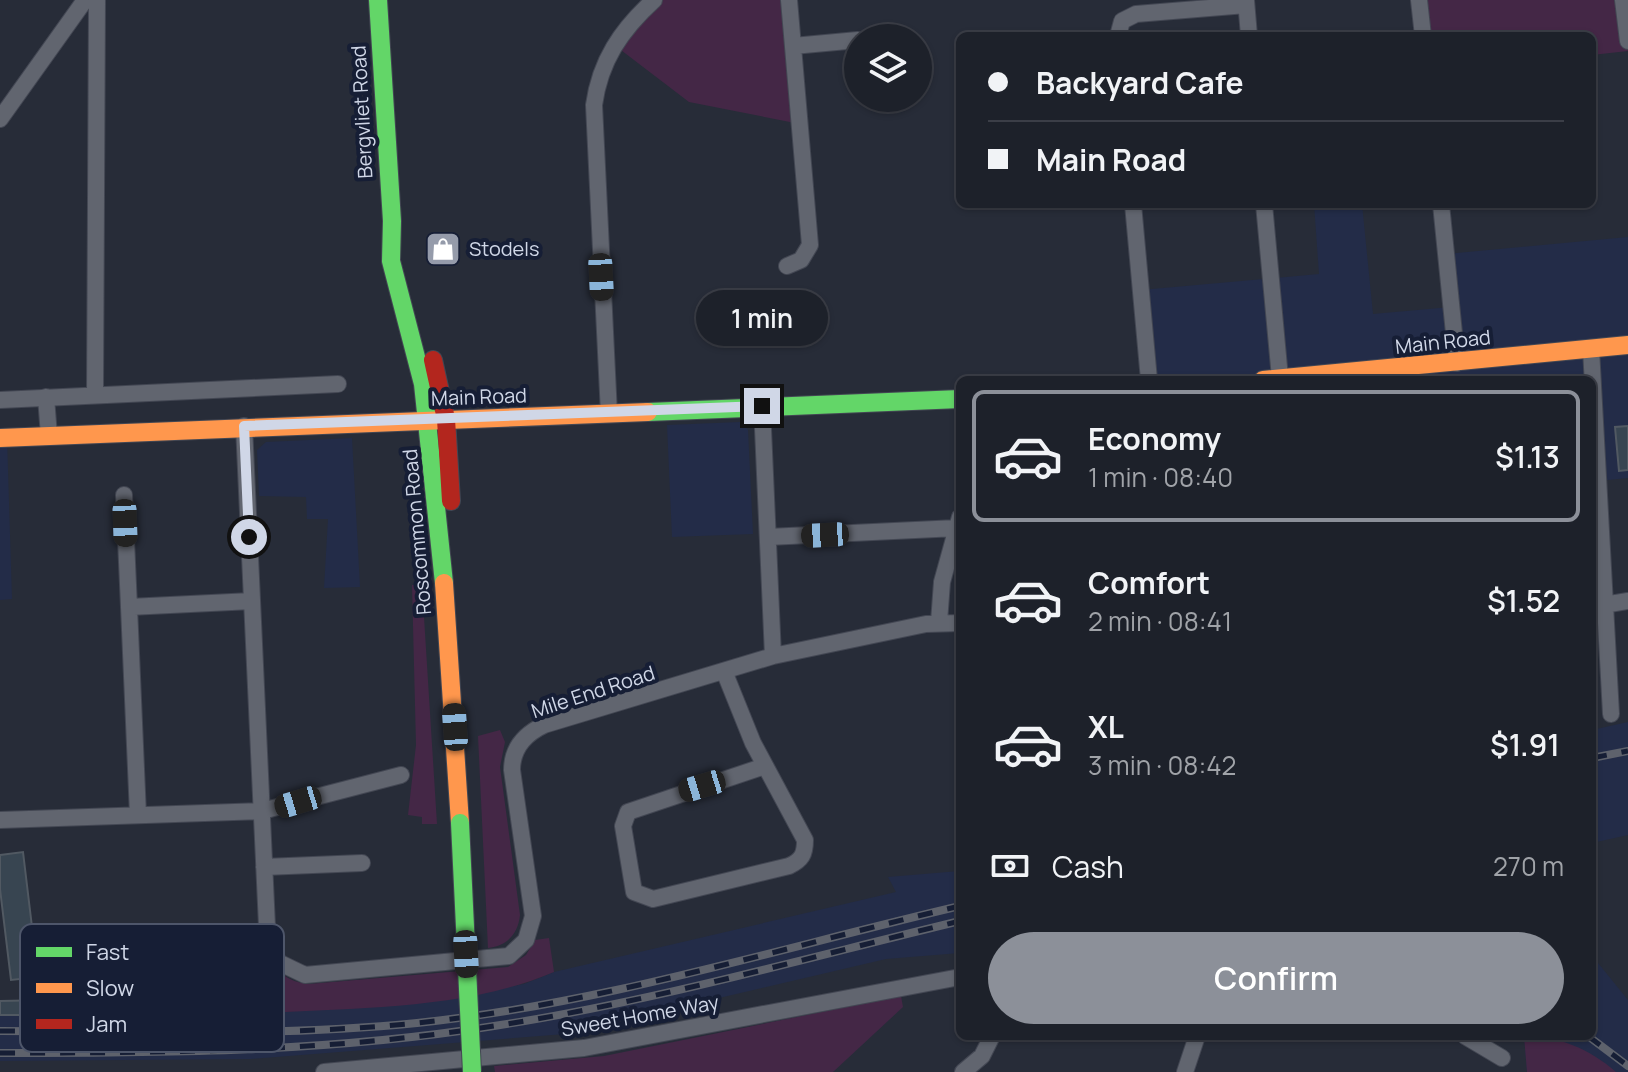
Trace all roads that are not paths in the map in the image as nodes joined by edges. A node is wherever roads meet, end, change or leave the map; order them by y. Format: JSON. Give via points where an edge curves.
{"nodes":[{"id":1,"x":85,"y":0,"type":"edge"},
{"id":2,"x":97,"y":0,"type":"edge"},
{"id":3,"x":378,"y":0,"type":"edge"},
{"id":4,"x":654,"y":0,"type":"edge"},
{"id":5,"x":789,"y":0,"type":"edge"},
{"id":6,"x":1419,"y":0,"type":"edge"},
{"id":7,"x":1623,"y":0,"type":"edge"},
{"id":8,"x":1246,"y":2,"type":"edge"},
{"id":9,"x":1119,"y":32,"type":"edge"},
{"id":10,"x":1249,"y":32,"type":"edge"},
{"id":11,"x":1423,"y":32,"type":"edge"},
{"id":12,"x":844,"y":41,"type":"edge"},
{"id":13,"x":1628,"y":41,"type":"edge"},
{"id":14,"x":793,"y":46,"type":"junction"},
{"id":15,"x":0,"y":119,"type":"edge"},
{"id":16,"x":1133,"y":208,"type":"edge"},
{"id":17,"x":1264,"y":208,"type":"edge"},
{"id":18,"x":1441,"y":208,"type":"edge"},
{"id":19,"x":787,"y":266,"type":"dead end"},
{"id":20,"x":1628,"y":345,"type":"edge"},
{"id":21,"x":1591,"y":349,"type":"junction"},
{"id":22,"x":1457,"y":363,"type":"junction"},
{"id":23,"x":1419,"y":373,"type":"edge"},
{"id":24,"x":1149,"y":376,"type":"edge"},
{"id":25,"x":1271,"y":376,"type":"edge"},
{"id":26,"x":1345,"y":376,"type":"edge"},
{"id":27,"x":1592,"y":376,"type":"edge"},
{"id":28,"x":338,"y":384,"type":"dead end"},
{"id":29,"x":95,"y":395,"type":"junction"},
{"id":30,"x":46,"y":397,"type":"junction"},
{"id":31,"x":956,"y":399,"type":"edge"},
{"id":32,"x":0,"y":400,"type":"edge"},
{"id":33,"x":762,"y":406,"type":"junction"},
{"id":34,"x":609,"y":414,"type":"junction"},
{"id":35,"x":437,"y":420,"type":"junction"},
{"id":36,"x":244,"y":426,"type":"junction"},
{"id":37,"x":49,"y":436,"type":"junction"},
{"id":38,"x":0,"y":438,"type":"edge"},
{"id":39,"x":124,"y":495,"type":"dead end"},
{"id":40,"x":1596,"y":509,"type":"edge"},
{"id":41,"x":956,"y":523,"type":"edge"},
{"id":42,"x":956,"y":530,"type":"edge"},
{"id":43,"x":768,"y":537,"type":"junction"},
{"id":44,"x":252,"y":601,"type":"junction"},
{"id":45,"x":1628,"y":601,"type":"edge"},
{"id":46,"x":1599,"y":605,"type":"edge"},
{"id":47,"x":129,"y":607,"type":"junction"},
{"id":48,"x":939,"y":622,"type":"junction"},
{"id":49,"x":956,"y":623,"type":"edge"},
{"id":50,"x":773,"y":656,"type":"junction"},
{"id":51,"x":724,"y":671,"type":"junction"},
{"id":52,"x":1611,"y":714,"type":"dead end"},
{"id":53,"x":765,"y":766,"type":"junction"},
{"id":54,"x":401,"y":775,"type":"dead end"},
{"id":55,"x":262,"y":811,"type":"junction"},
{"id":56,"x":138,"y":815,"type":"junction"},
{"id":57,"x":0,"y":820,"type":"edge"},
{"id":58,"x":362,"y":863,"type":"dead end"},
{"id":59,"x":264,"y":867,"type":"junction"},
{"id":60,"x":267,"y":924,"type":"edge"},
{"id":61,"x":284,"y":965,"type":"edge"},
{"id":62,"x":956,"y":978,"type":"edge"},
{"id":63,"x":990,"y":1040,"type":"edge"},
{"id":64,"x":1196,"y":1040,"type":"edge"},
{"id":65,"x":1472,"y":1040,"type":"edge"},
{"id":66,"x":1502,"y":1058,"type":"dead end"},
{"id":67,"x":324,"y":1072,"type":"edge"},
{"id":68,"x":472,"y":1072,"type":"edge"},
{"id":69,"x":963,"y":1072,"type":"edge"},
{"id":70,"x":1185,"y":1072,"type":"edge"}],
"edges":[{"from":1,"to":15,"type":"street"},
{"from":2,"to":29,"type":"street"},
{"from":3,"to":35,"type":"main road","name":"Bergvliet Road","via":[[392,221],[433,359]]},
{"from":4,"to":34,"type":"street","via":[[613,44],[594,105]]},
{"from":5,"to":14,"type":"street"},
{"from":6,"to":11,"type":"street"},
{"from":7,"to":13,"type":"street"},
{"from":8,"to":9,"type":"street","via":[[1136,14],[1122,21]]},
{"from":8,"to":10,"type":"street"},
{"from":12,"to":14,"type":"street"},
{"from":14,"to":19,"type":"street","via":[[810,245],[801,260]]},
{"from":16,"to":24,"type":"street"},
{"from":17,"to":25,"type":"street"},
{"from":18,"to":22,"type":"street"},
{"from":20,"to":21,"type":"main road","name":"Main Road"},
{"from":21,"to":22,"type":"main road","name":"Main Road"},
{"from":21,"to":27,"type":"street"},
{"from":22,"to":23,"type":"main road","name":"Main Road"},
{"from":23,"to":26,"type":"main road","name":"Main Road"},
{"from":28,"to":29,"type":"street"},
{"from":29,"to":30,"type":"street"},
{"from":30,"to":32,"type":"street"},
{"from":30,"to":37,"type":"street"},
{"from":31,"to":33,"type":"main road","name":"Main Road"},
{"from":33,"to":34,"type":"main road","name":"Main Road"},
{"from":33,"to":43,"type":"street"},
{"from":34,"to":35,"type":"main road","name":"Main Road"},
{"from":35,"to":36,"type":"main road","name":"Main Road"},
{"from":35,"to":68,"type":"main road","name":"Roscommon Road","bridge":true,"via":[[453,543],[450,640]]},
{"from":36,"to":37,"type":"main road","name":"Main Road"},
{"from":36,"to":44,"type":"street"},
{"from":37,"to":38,"type":"main road","name":"Main Road"},
{"from":39,"to":47,"type":"street"},
{"from":40,"to":46,"type":"street"},
{"from":41,"to":43,"type":"street"},
{"from":42,"to":48,"type":"street","via":[[942,582]]},
{"from":43,"to":50,"type":"street"},
{"from":44,"to":47,"type":"street"},
{"from":44,"to":55,"type":"street"},
{"from":45,"to":46,"type":"street"},
{"from":46,"to":52,"type":"street"},
{"from":47,"to":56,"type":"street"},
{"from":48,"to":49,"type":"street","name":"Mile End Road"},
{"from":48,"to":50,"type":"street","name":"Mile End Road"},
{"from":50,"to":51,"type":"street","name":"Mile End Road"},
{"from":51,"to":53,"type":"street"},
{"from":51,"to":61,"type":"street","name":"Mile End Road","via":[[544,725],[521,741],[512,770],[533,916],[526,940],[509,956],[305,975]]},
{"from":53,"to":53,"type":"street","via":[[805,840],[799,861],[653,899],[634,892],[623,826],[628,812]]},
{"from":54,"to":55,"type":"street"},
{"from":55,"to":56,"type":"street"},
{"from":55,"to":59,"type":"street"},
{"from":56,"to":57,"type":"street"},
{"from":58,"to":59,"type":"street"},
{"from":59,"to":60,"type":"street"},
{"from":62,"to":67,"type":"street","name":"Sweet Home Way","via":[[584,1048]]},
{"from":63,"to":69,"type":"street","via":[[982,1056]]},
{"from":64,"to":70,"type":"street"},
{"from":65,"to":66,"type":"street"}]}
